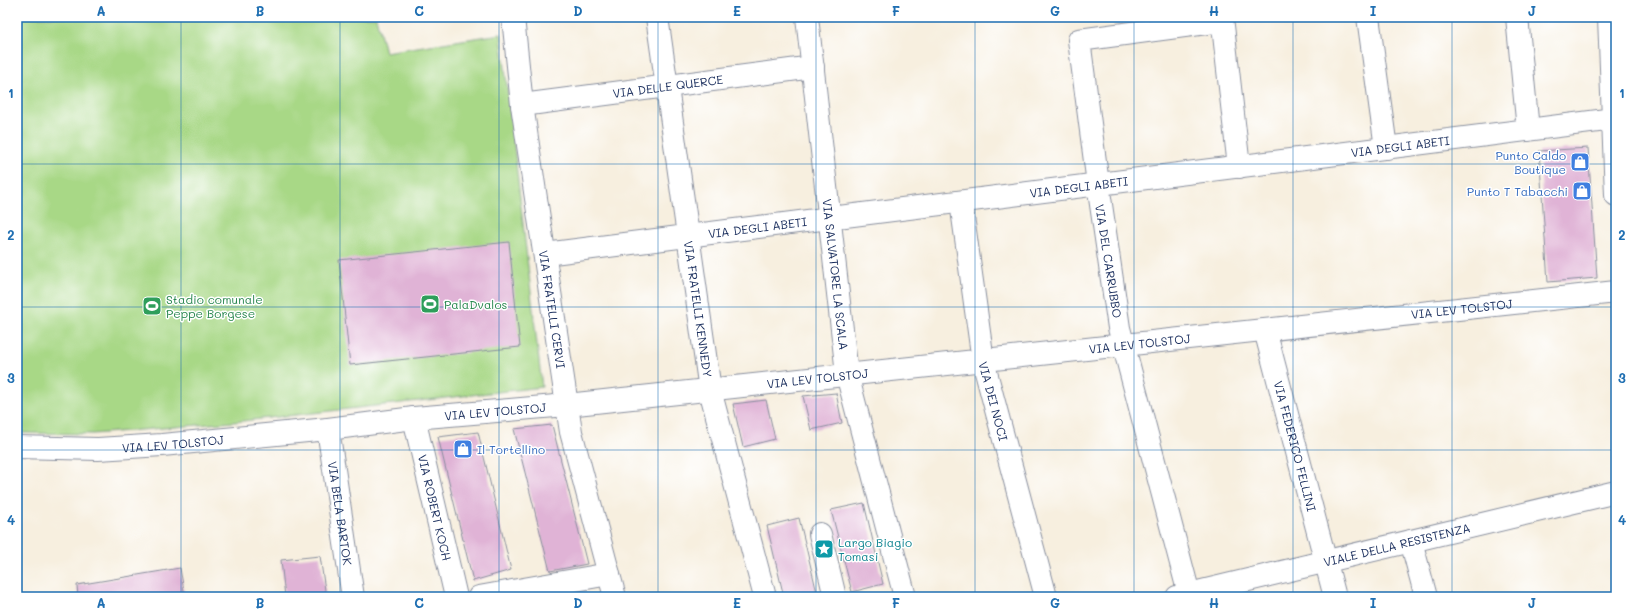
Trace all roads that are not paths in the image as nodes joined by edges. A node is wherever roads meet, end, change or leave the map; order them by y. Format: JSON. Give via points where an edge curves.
{"nodes":[{"id":1,"x":513,"y":17,"type":"edge"},
{"id":2,"x":657,"y":17,"type":"edge"},
{"id":3,"x":807,"y":17,"type":"edge"},
{"id":4,"x":1368,"y":17,"type":"edge"},
{"id":5,"x":1517,"y":17,"type":"edge"},
{"id":6,"x":1609,"y":17,"type":"edge"},
{"id":7,"x":1222,"y":19,"type":"edge"},
{"id":8,"x":812,"y":67,"type":"junction"},
{"id":9,"x":666,"y":86,"type":"junction"},
{"id":10,"x":522,"y":104,"type":"junction"},
{"id":11,"x":1614,"y":119,"type":"junction"},
{"id":12,"x":1528,"y":130,"type":"junction"},
{"id":13,"x":1386,"y":148,"type":"junction"},
{"id":14,"x":1239,"y":167,"type":"junction"},
{"id":15,"x":1098,"y":184,"type":"junction"},
{"id":16,"x":1616,"y":195,"type":"edge"},
{"id":17,"x":961,"y":202,"type":"junction"},
{"id":18,"x":830,"y":218,"type":"junction"},
{"id":19,"x":688,"y":236,"type":"junction"},
{"id":20,"x":544,"y":254,"type":"junction"},
{"id":21,"x":1616,"y":292,"type":"edge"},
{"id":22,"x":1265,"y":330,"type":"junction"},
{"id":23,"x":1125,"y":344,"type":"junction"},
{"id":24,"x":983,"y":360,"type":"junction"},
{"id":25,"x":847,"y":374,"type":"junction"},
{"id":26,"x":710,"y":390,"type":"junction"},
{"id":27,"x":567,"y":405,"type":"junction"},
{"id":28,"x":414,"y":418,"type":"junction"},
{"id":29,"x":328,"y":429,"type":"junction"},
{"id":30,"x":17,"y":448,"type":"edge"},
{"id":31,"x":1616,"y":492,"type":"edge"},
{"id":32,"x":820,"y":534,"type":"dead end"},
{"id":33,"x":1411,"y":541,"type":"junction"},
{"id":34,"x":1325,"y":562,"type":"junction"},
{"id":35,"x":609,"y":574,"type":"junction"},
{"id":36,"x":901,"y":596,"type":"edge"},
{"id":37,"x":1183,"y":596,"type":"edge"},
{"id":38,"x":353,"y":597,"type":"edge"},
{"id":39,"x":456,"y":597,"type":"edge"},
{"id":40,"x":479,"y":597,"type":"edge"},
{"id":41,"x":615,"y":597,"type":"edge"},
{"id":42,"x":765,"y":597,"type":"edge"},
{"id":43,"x":835,"y":597,"type":"edge"},
{"id":44,"x":1046,"y":597,"type":"edge"},
{"id":45,"x":1335,"y":597,"type":"edge"},
{"id":46,"x":1426,"y":597,"type":"edge"}],
"edges":[{"from":1,"to":10,"type":"street","name":"VIA FRATELLI CERVI"},
{"from":2,"to":9,"type":"street","name":"VIA FRATELLI KENNEDY"},
{"from":3,"to":8,"type":"street","name":"VIA SALVATORE LA SCALA"},
{"from":4,"to":13,"type":"street"},
{"from":5,"to":12,"type":"street"},
{"from":6,"to":11,"type":"street"},
{"from":7,"to":14,"type":"street"},
{"from":7,"to":15,"type":"street","name":"VIA DEL CARRUBBO","via":[[1079,40]]},
{"from":8,"to":9,"type":"street","name":"VIA DELLE QUERCE"},
{"from":8,"to":18,"type":"street","name":"VIA SALVATORE LA SCALA"},
{"from":9,"to":10,"type":"street","name":"VIA DELLE QUERCE"},
{"from":9,"to":19,"type":"street","name":"VIA FRATELLI KENNEDY"},
{"from":10,"to":20,"type":"street","name":"VIA FRATELLI CERVI"},
{"from":11,"to":12,"type":"street","name":"VIA DEGLI ABETI"},
{"from":11,"to":16,"type":"street"},
{"from":12,"to":13,"type":"street","name":"VIA DEGLI ABETI"},
{"from":13,"to":14,"type":"street","name":"VIA DEGLI ABETI"},
{"from":14,"to":15,"type":"street","name":"VIA DEGLI ABETI"},
{"from":15,"to":17,"type":"street","name":"VIA DEGLI ABETI"},
{"from":15,"to":23,"type":"street","name":"VIA DEL CARRUBBO","via":[[1120,328]]},
{"from":17,"to":18,"type":"street","name":"VIA DEGLI ABETI"},
{"from":17,"to":24,"type":"street","name":"VIA DEI NOCI"},
{"from":18,"to":19,"type":"street","name":"VIA DEGLI ABETI"},
{"from":18,"to":25,"type":"street","name":"VIA SALVATORE LA SCALA"},
{"from":19,"to":20,"type":"street","name":"VIA DEGLI ABETI"},
{"from":19,"to":26,"type":"street","name":"VIA FRATELLI KENNEDY"},
{"from":20,"to":27,"type":"street","name":"VIA FRATELLI CERVI"},
{"from":21,"to":22,"type":"street","name":"VIA LEV TOLSTOJ"},
{"from":22,"to":23,"type":"street","name":"VIA LEV TOLSTOJ"},
{"from":22,"to":34,"type":"street","name":"VIA FEDERICO FELLINI"},
{"from":23,"to":24,"type":"street","name":"VIA LEV TOLSTOJ"},
{"from":23,"to":37,"type":"street","name":"VIA DEL CARRUBBO"},
{"from":24,"to":25,"type":"street","name":"VIA LEV TOLSTOJ"},
{"from":24,"to":44,"type":"street","name":"VIA DEI NOCI"},
{"from":25,"to":26,"type":"street","name":"VIA LEV TOLSTOJ"},
{"from":25,"to":36,"type":"street","name":"VIA SALVATORE LA SCALA"},
{"from":26,"to":27,"type":"street","name":"VIA LEV TOLSTOJ"},
{"from":26,"to":42,"type":"street","name":"VIA FRATELLI KENNEDY"},
{"from":27,"to":28,"type":"street","name":"VIA LEV TOLSTOJ"},
{"from":27,"to":35,"type":"street","name":"VIA FRATELLI CERVI","via":[[571,432]]},
{"from":28,"to":29,"type":"street","name":"VIA LEV TOLSTOJ"},
{"from":28,"to":39,"type":"street","name":"VIA ROBERT KOCH"},
{"from":29,"to":30,"type":"street","name":"VIA LEV TOLSTOJ","via":[[98,449]]},
{"from":29,"to":38,"type":"street","name":"VIA BELA BARTOK"},
{"from":31,"to":33,"type":"street","name":"VIALE DELLA RESISTENZA"},
{"from":32,"to":43,"type":"street"},
{"from":33,"to":34,"type":"street","name":"VIALE DELLA RESISTENZA"},
{"from":33,"to":46,"type":"street"},
{"from":34,"to":37,"type":"street","name":"VIALE DELLA RESISTENZA"},
{"from":34,"to":45,"type":"street","name":"VIA FEDERICO FELLINI"},
{"from":35,"to":40,"type":"street"},
{"from":35,"to":41,"type":"street","name":"VIA FRATELLI CERVI"}]}
